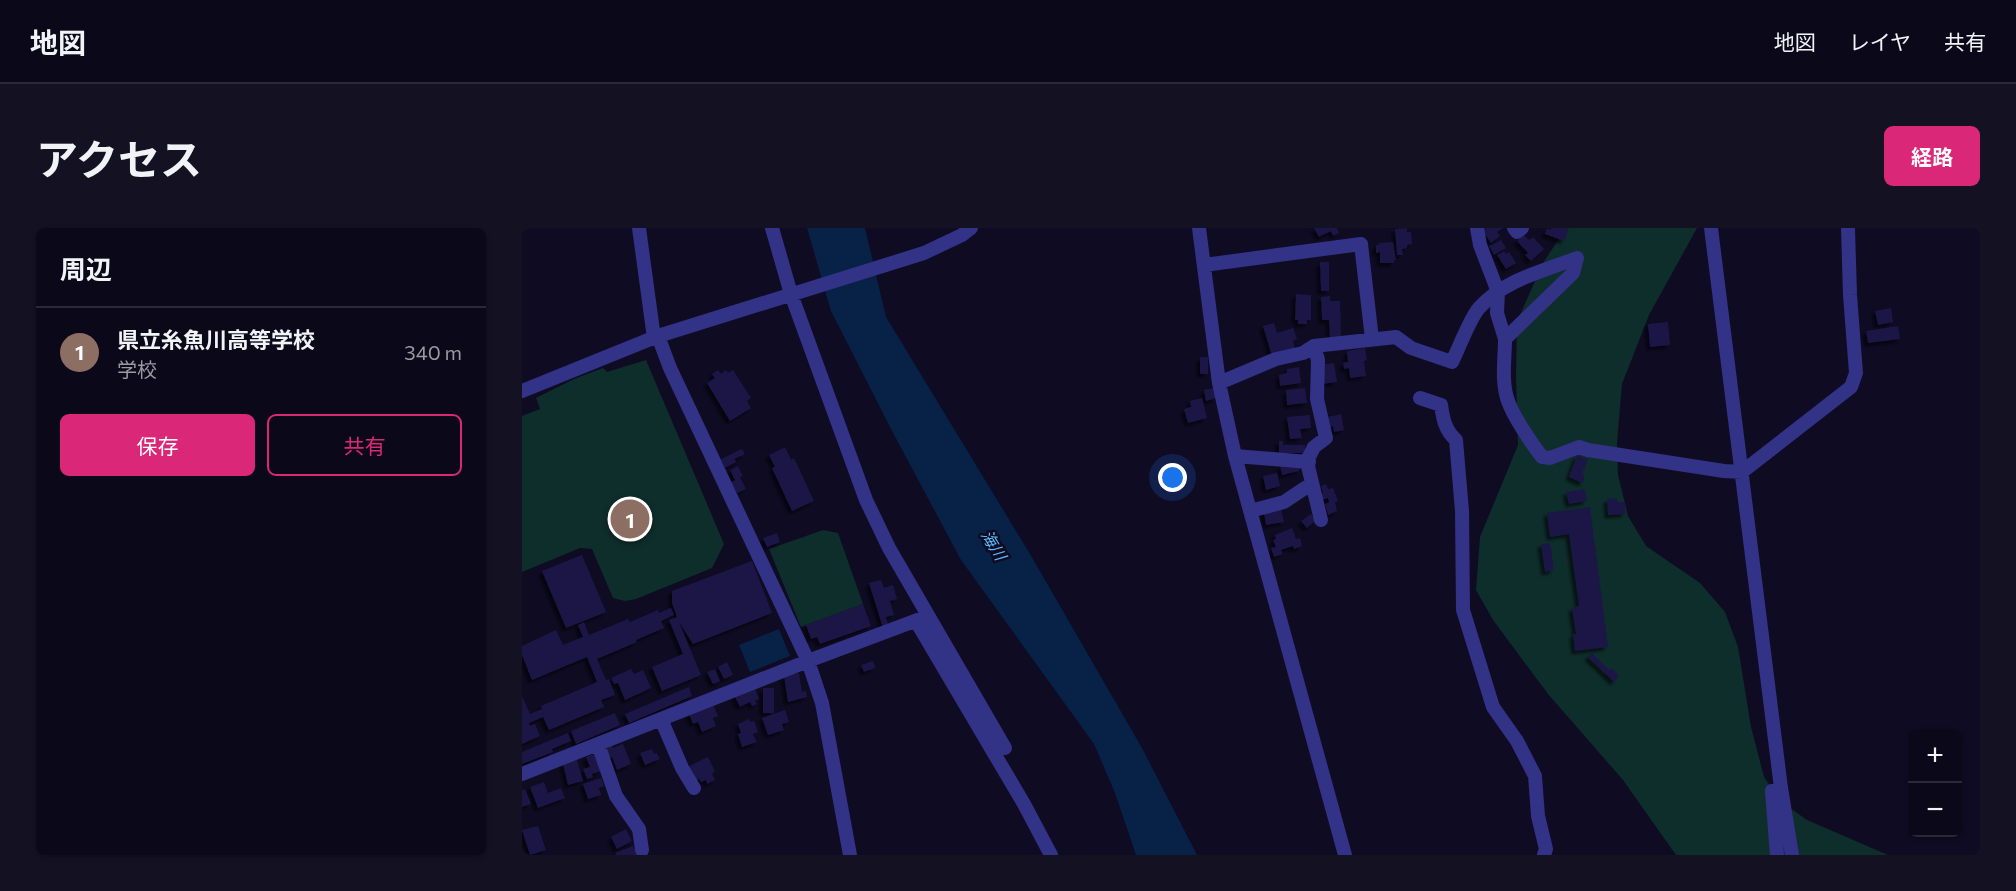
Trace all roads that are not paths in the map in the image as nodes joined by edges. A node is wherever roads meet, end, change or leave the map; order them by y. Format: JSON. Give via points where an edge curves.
{"nodes":[{"id":1,"x":639,"y":228,"type":"edge"},
{"id":2,"x":772,"y":228,"type":"edge"},
{"id":3,"x":971,"y":228,"type":"edge"},
{"id":4,"x":1199,"y":228,"type":"edge"},
{"id":5,"x":1477,"y":228,"type":"edge"},
{"id":6,"x":1514,"y":228,"type":"edge"},
{"id":7,"x":1522,"y":228,"type":"edge"},
{"id":8,"x":1711,"y":228,"type":"edge"},
{"id":9,"x":1848,"y":228,"type":"edge"},
{"id":10,"x":1204,"y":265,"type":"junction"},
{"id":11,"x":1498,"y":292,"type":"junction"},
{"id":12,"x":791,"y":294,"type":"junction"},
{"id":13,"x":656,"y":337,"type":"junction"},
{"id":14,"x":1372,"y":339,"type":"junction"},
{"id":15,"x":1505,"y":339,"type":"junction"},
{"id":16,"x":1314,"y":346,"type":"junction"},
{"id":17,"x":1219,"y":382,"type":"junction"},
{"id":18,"x":522,"y":391,"type":"edge"},
{"id":19,"x":1420,"y":398,"type":"dead end"},
{"id":20,"x":1235,"y":456,"type":"junction"},
{"id":21,"x":1309,"y":462,"type":"junction"},
{"id":22,"x":1742,"y":472,"type":"junction"},
{"id":23,"x":1311,"y":484,"type":"junction"},
{"id":24,"x":1250,"y":512,"type":"junction"},
{"id":25,"x":1321,"y":520,"type":"dead end"},
{"id":26,"x":922,"y":619,"type":"junction"},
{"id":27,"x":808,"y":661,"type":"junction"},
{"id":28,"x":661,"y":719,"type":"junction"},
{"id":29,"x":598,"y":744,"type":"junction"},
{"id":30,"x":1005,"y":748,"type":"dead end"},
{"id":31,"x":522,"y":774,"type":"edge"},
{"id":32,"x":694,"y":788,"type":"dead end"},
{"id":33,"x":1781,"y":788,"type":"junction"},
{"id":34,"x":642,"y":850,"type":"dead end"},
{"id":35,"x":850,"y":855,"type":"edge"},
{"id":36,"x":1051,"y":855,"type":"edge"},
{"id":37,"x":1345,"y":855,"type":"edge"},
{"id":38,"x":1544,"y":855,"type":"edge"},
{"id":39,"x":1777,"y":855,"type":"edge"},
{"id":40,"x":1792,"y":855,"type":"edge"}],
"edges":[{"from":1,"to":13,"type":"street"},
{"from":2,"to":12,"type":"street"},
{"from":3,"to":12,"type":"street","via":[[943,245]]},
{"from":4,"to":10,"type":"street"},
{"from":5,"to":11,"type":"street"},
{"from":6,"to":7,"type":"street","via":[[1517,232]]},
{"from":8,"to":22,"type":"street"},
{"from":9,"to":22,"type":"street","via":[[1856,373],[1851,387]]},
{"from":10,"to":14,"type":"street","via":[[1360,244]]},
{"from":10,"to":17,"type":"street"},
{"from":11,"to":14,"type":"street","via":[[1478,309],[1452,362],[1411,348],[1396,337]]},
{"from":11,"to":15,"type":"street","via":[[1497,314]]},
{"from":11,"to":15,"type":"street","via":[[1518,280],[1577,258],[1573,273]]},
{"from":12,"to":13,"type":"street"},
{"from":12,"to":26,"type":"street","via":[[866,500]]},
{"from":13,"to":18,"type":"street"},
{"from":13,"to":27,"type":"street"},
{"from":14,"to":16,"type":"street"},
{"from":15,"to":22,"type":"street","via":[[1508,401],[1542,457],[1550,458],[1579,447]]},
{"from":16,"to":17,"type":"street"},
{"from":16,"to":21,"type":"street","via":[[1318,360],[1317,399],[1326,438],[1314,447]]},
{"from":17,"to":20,"type":"street"},
{"from":19,"to":38,"type":"street","via":[[1441,405],[1443,420],[1456,440],[1462,511],[1463,610],[1492,706],[1535,776]]},
{"from":20,"to":21,"type":"street"},
{"from":20,"to":24,"type":"street"},
{"from":21,"to":23,"type":"street"},
{"from":22,"to":33,"type":"street"},
{"from":23,"to":24,"type":"street","via":[[1284,502]]},
{"from":23,"to":25,"type":"street"},
{"from":24,"to":37,"type":"street"},
{"from":26,"to":27,"type":"street"},
{"from":26,"to":30,"type":"street"},
{"from":26,"to":36,"type":"street"},
{"from":27,"to":28,"type":"street"},
{"from":27,"to":35,"type":"street","via":[[822,704]]},
{"from":28,"to":29,"type":"street"},
{"from":28,"to":32,"type":"street"},
{"from":29,"to":31,"type":"street"},
{"from":29,"to":34,"type":"street","via":[[616,796],[639,829]]},
{"from":33,"to":39,"type":"street","via":[[1772,791]]},
{"from":33,"to":40,"type":"street"}]}
